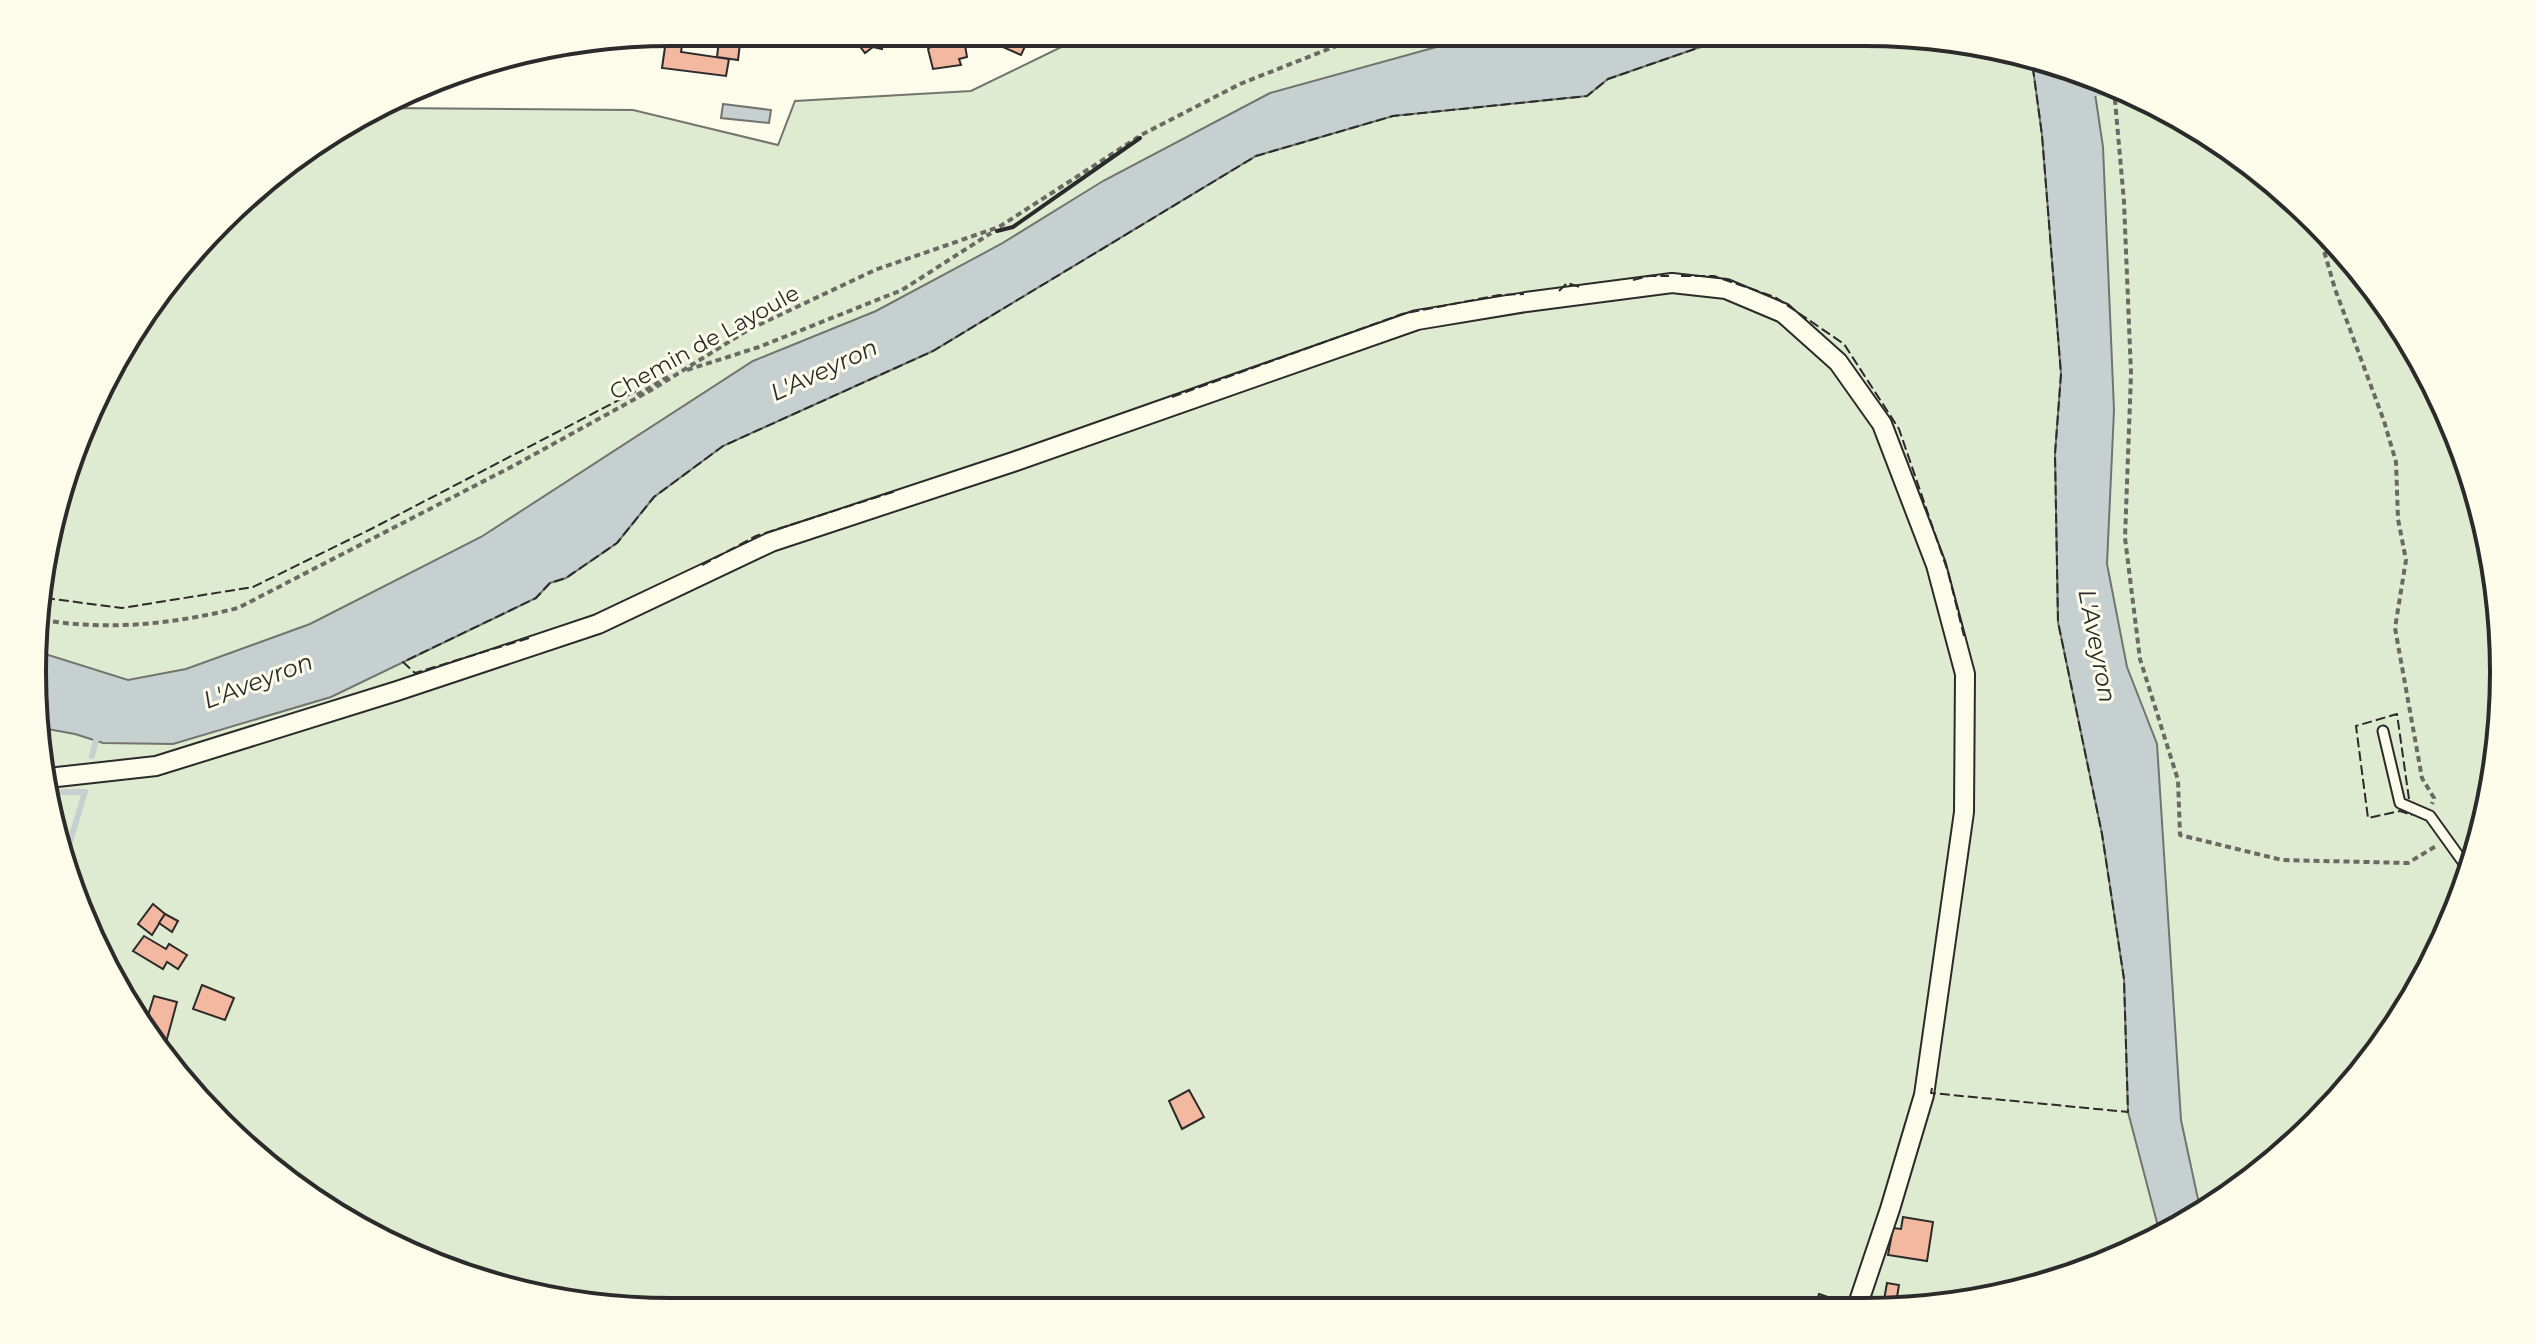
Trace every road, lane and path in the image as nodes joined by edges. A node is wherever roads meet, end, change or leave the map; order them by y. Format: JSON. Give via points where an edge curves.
{"nodes":[{"id":1,"x":1336,"y":46,"type":"edge"},
{"id":2,"x":2115,"y":99,"type":"edge"},
{"id":3,"x":999,"y":227,"type":"junction"},
{"id":4,"x":2323,"y":246,"type":"edge"},
{"id":5,"x":608,"y":413,"type":"junction"},
{"id":6,"x":48,"y":621,"type":"edge"},
{"id":7,"x":2383,"y":731,"type":"dead end"},
{"id":8,"x":55,"y":777,"type":"edge"},
{"id":9,"x":2430,"y":816,"type":"junction"},
{"id":10,"x":2461,"y":859,"type":"edge"},
{"id":11,"x":1860,"y":1298,"type":"edge"}],
"edges":[{"from":1,"to":3,"type":"path","name":"Chemin de Layoule","via":[[1240,84],[1143,134]]},
{"from":2,"to":9,"type":"path","via":[[2131,374],[2125,538],[2140,659],[2178,780],[2180,835],[2282,860],[2408,863],[2442,842]]},
{"from":3,"to":5,"type":"path","name":"Chemin de Layoule","via":[[875,270],[794,308]]},
{"from":3,"to":5,"type":"path","via":[[902,290],[759,347],[663,378]]},
{"from":4,"to":9,"type":"path","via":[[2396,462],[2406,560],[2395,628],[2422,778],[2434,798]]},
{"from":5,"to":6,"type":"path","name":"Chemin de Layoule","via":[[238,608],[132,626]]},
{"from":7,"to":9,"type":"lane","via":[[2400,803]]},
{"from":8,"to":11,"type":"street","via":[[156,766],[570,634],[771,542],[1417,320],[1672,283],[1726,289],[1783,313],[1838,362],[1882,424],[1936,565],[1965,674],[1964,812],[1924,1095]]},
{"from":9,"to":10,"type":"lane"}]}
